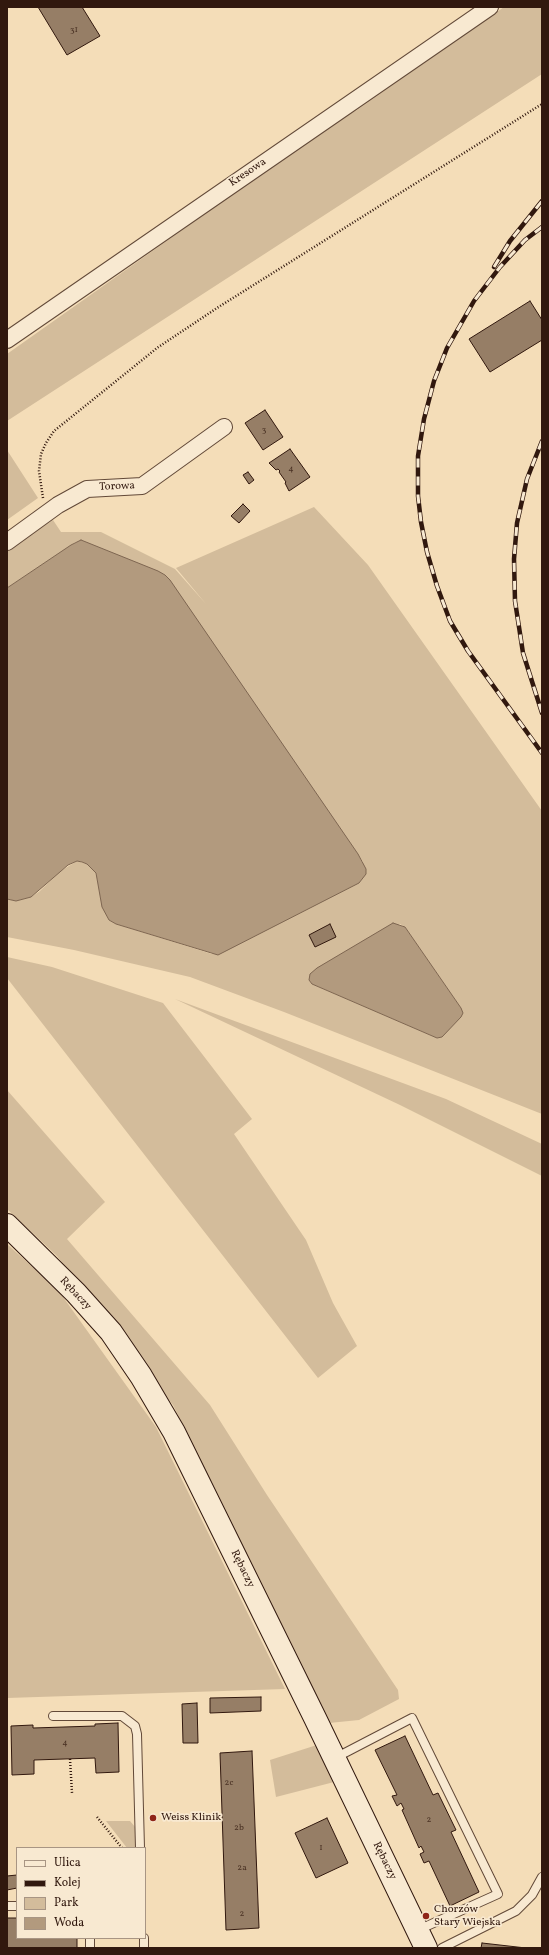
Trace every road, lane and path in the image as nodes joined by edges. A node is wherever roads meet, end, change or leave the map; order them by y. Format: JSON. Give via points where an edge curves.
{"nodes":[{"id":1,"x":482,"y":9,"type":"edge"},
{"id":2,"x":542,"y":104,"type":"edge"},
{"id":3,"x":7,"y":340,"type":"edge"},
{"id":4,"x":224,"y":427,"type":"dead end"},
{"id":5,"x":47,"y":514,"type":"junction"},
{"id":6,"x":7,"y":542,"type":"edge"},
{"id":7,"x":7,"y":1225,"type":"edge"},
{"id":8,"x":53,"y":1716,"type":"dead end"},
{"id":9,"x":335,"y":1758,"type":"junction"},
{"id":10,"x":70,"y":1759,"type":"dead end"},
{"id":11,"x":72,"y":1794,"type":"dead end"},
{"id":12,"x":97,"y":1817,"type":"dead end"},
{"id":13,"x":121,"y":1847,"type":"edge"},
{"id":14,"x":140,"y":1847,"type":"edge"},
{"id":15,"x":542,"y":1877,"type":"edge"},
{"id":16,"x":422,"y":1939,"type":"edge"},
{"id":17,"x":442,"y":1948,"type":"edge"}],
"edges":[{"from":1,"to":3,"type":"street","name":"Kresowa"},
{"from":2,"to":5,"type":"path","via":[[179,333],[136,364],[64,423],[46,442],[41,454],[41,492]]},
{"from":4,"to":5,"type":"street","name":"Torowa","via":[[142,486],[87,489]]},
{"from":5,"to":6,"type":"street","name":"Torowa"},
{"from":7,"to":9,"type":"street","name":"Rębaczy","via":[[76,1293],[110,1332],[141,1376],[174,1432]]},
{"from":8,"to":14,"type":"lane","via":[[122,1716],[135,1726]]},
{"from":9,"to":16,"type":"street","name":"Rębaczy"},
{"from":9,"to":16,"type":"lane","via":[[412,1718],[498,1894]]},
{"from":10,"to":11,"type":"path"},
{"from":12,"to":13,"type":"path"},
{"from":15,"to":17,"type":"lane","via":[[532,1896],[516,1911]]}]}
